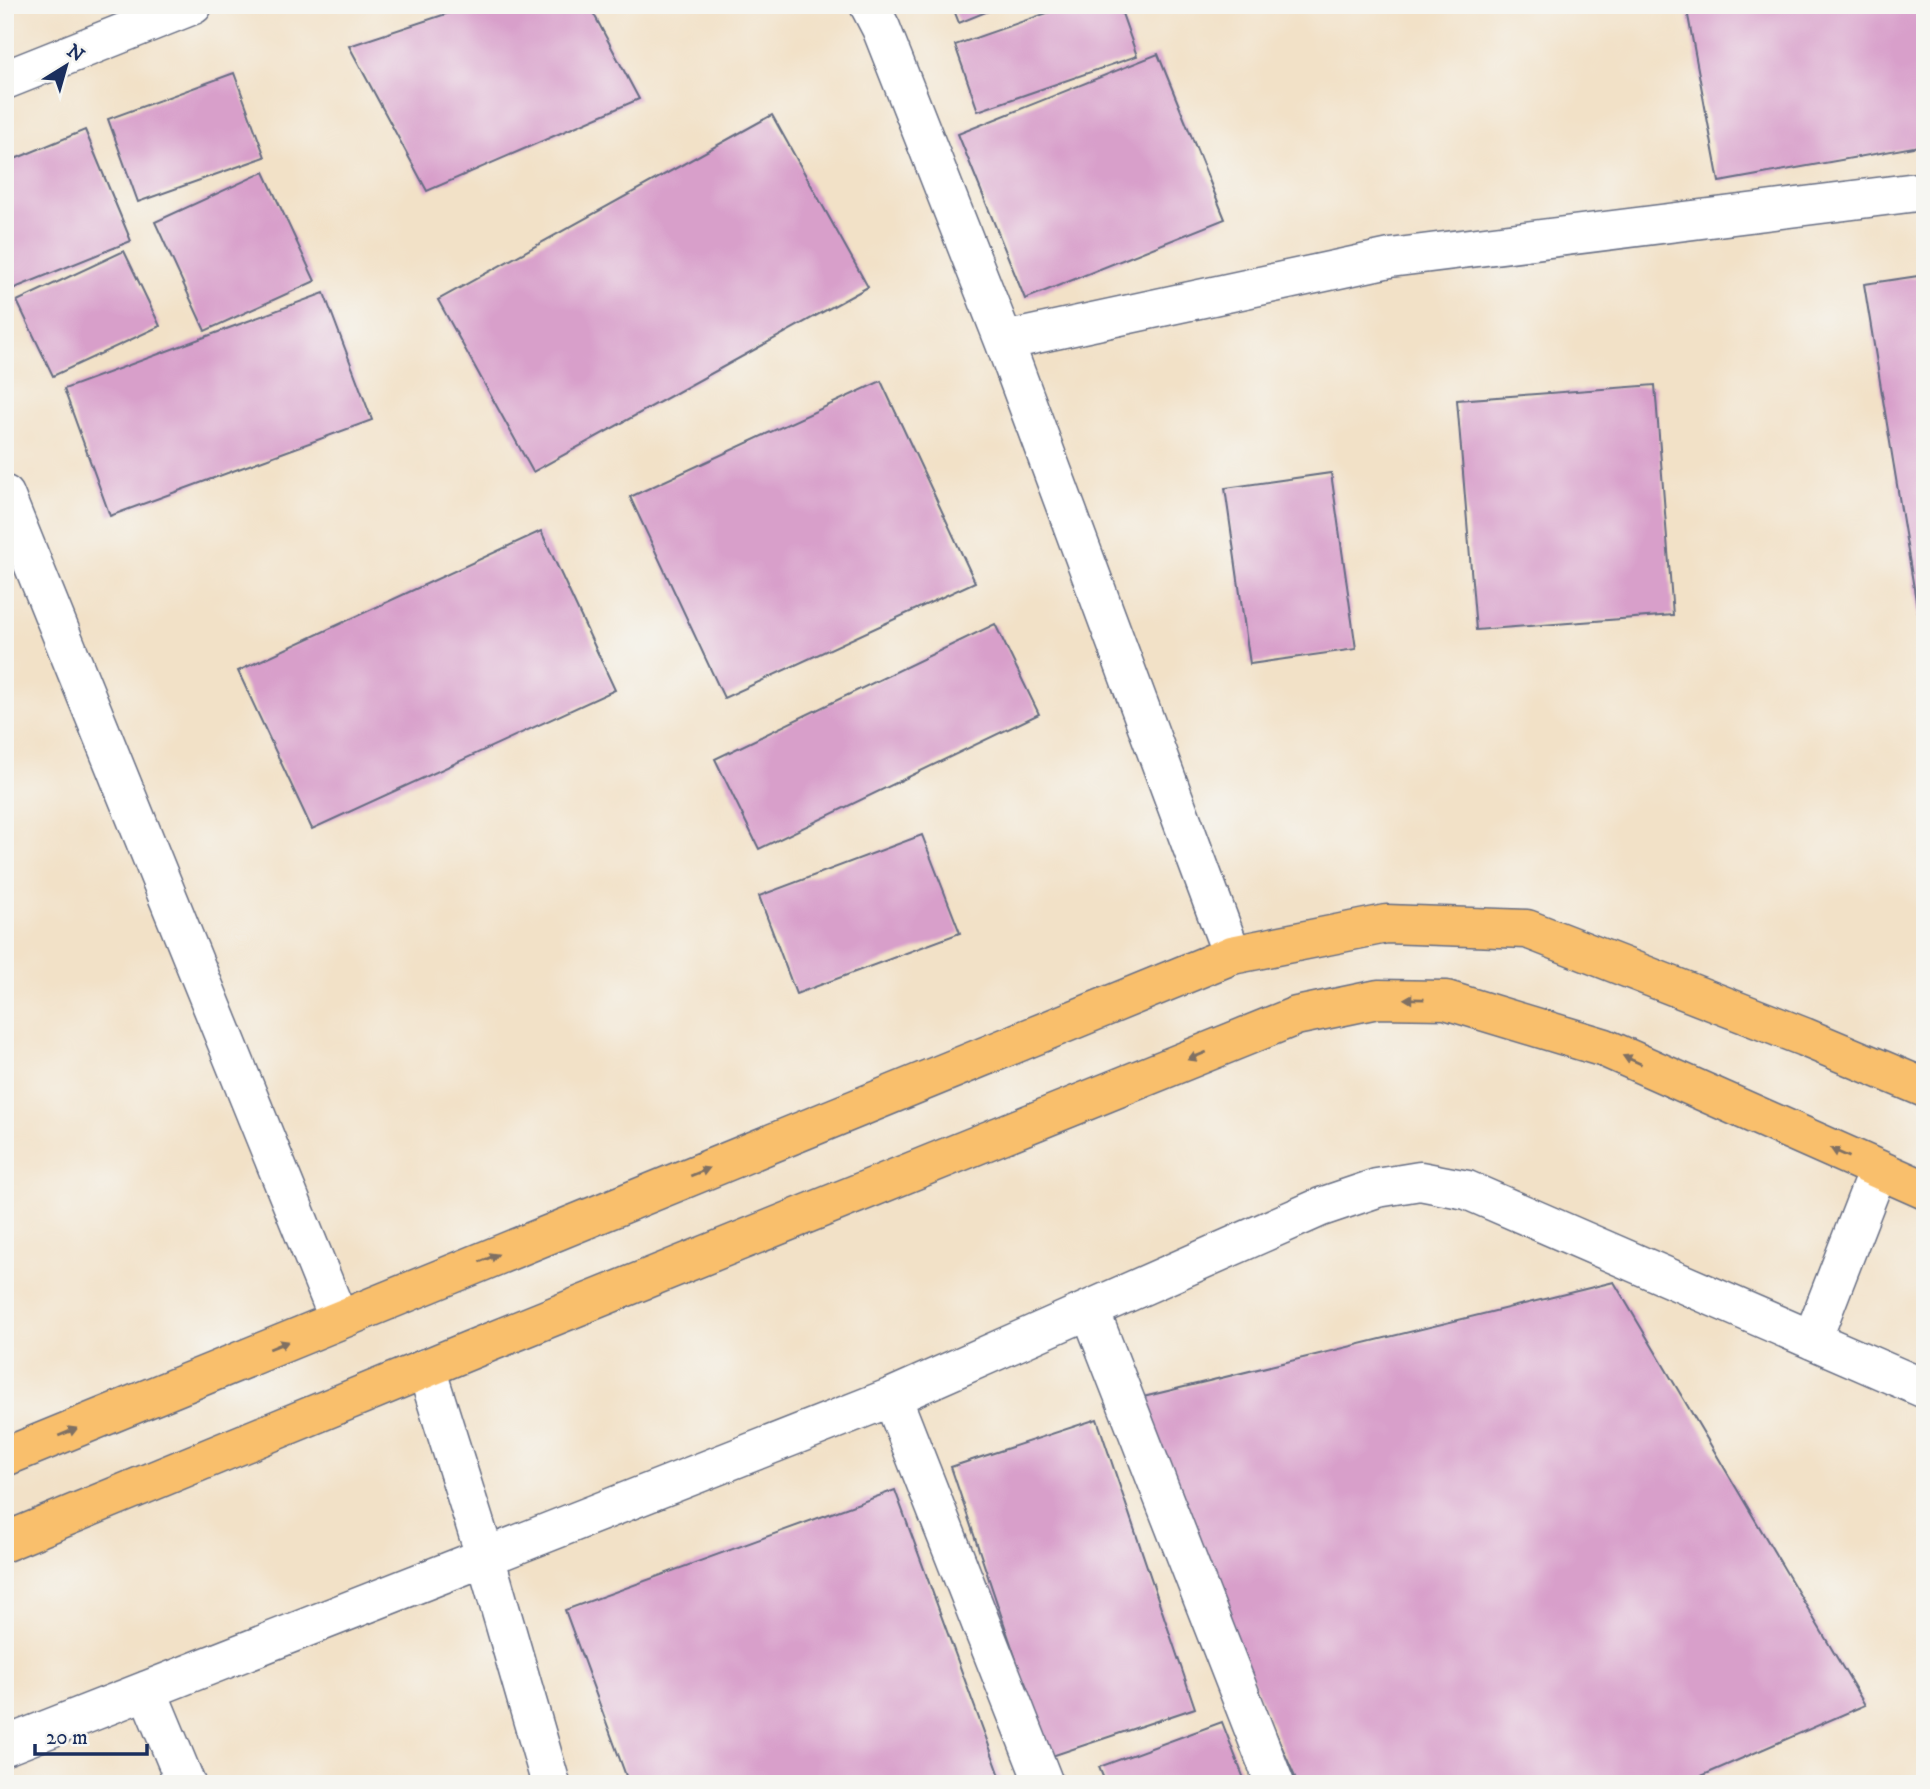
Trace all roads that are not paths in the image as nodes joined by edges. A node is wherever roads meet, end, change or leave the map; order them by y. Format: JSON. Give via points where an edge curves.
{"nodes":[{"id":1,"x":193,"y":5,"type":"edge"},
{"id":2,"x":869,"y":5,"type":"edge"},
{"id":3,"x":5,"y":80,"type":"edge"},
{"id":4,"x":1925,"y":191,"type":"edge"},
{"id":5,"x":1004,"y":341,"type":"junction"},
{"id":6,"x":5,"y":495,"type":"edge"},
{"id":7,"x":17,"y":558,"type":"edge"},
{"id":8,"x":1232,"y":955,"type":"junction"},
{"id":9,"x":1925,"y":1088,"type":"edge"},
{"id":10,"x":1878,"y":1170,"type":"junction"},
{"id":11,"x":1925,"y":1190,"type":"edge"},
{"id":12,"x":1090,"y":1310,"type":"junction"},
{"id":13,"x":340,"y":1320,"type":"junction"},
{"id":14,"x":1812,"y":1339,"type":"junction"},
{"id":15,"x":426,"y":1368,"type":"junction"},
{"id":16,"x":1925,"y":1389,"type":"edge"},
{"id":17,"x":892,"y":1397,"type":"junction"},
{"id":18,"x":5,"y":1457,"type":"edge"},
{"id":19,"x":5,"y":1542,"type":"edge"},
{"id":20,"x":485,"y":1556,"type":"junction"},
{"id":21,"x":147,"y":1690,"type":"junction"},
{"id":22,"x":5,"y":1746,"type":"edge"},
{"id":23,"x":186,"y":1784,"type":"edge"},
{"id":24,"x":551,"y":1784,"type":"edge"},
{"id":25,"x":1044,"y":1784,"type":"edge"},
{"id":26,"x":1275,"y":1784,"type":"edge"}],
"edges":[{"from":1,"to":3,"type":"street"},
{"from":2,"to":5,"type":"street"},
{"from":4,"to":5,"type":"street","via":[[1390,258]]},
{"from":5,"to":8,"type":"street"},
{"from":6,"to":7,"type":"street"},
{"from":7,"to":13,"type":"street"},
{"from":8,"to":9,"type":"main road","via":[[1386,924],[1527,929]]},
{"from":13,"to":8,"type":"main road","one_way":true},
{"from":10,"to":11,"type":"main road"},
{"from":10,"to":14,"type":"street"},
{"from":10,"to":15,"type":"main road","one_way":true,"via":[[1605,1048],[1446,1000],[1378,999],[1296,1016]]},
{"from":12,"to":14,"type":"street","via":[[1321,1208],[1377,1188],[1420,1181],[1467,1190]]},
{"from":12,"to":17,"type":"street"},
{"from":12,"to":26,"type":"street"},
{"from":18,"to":13,"type":"main road","one_way":true},
{"from":14,"to":16,"type":"street"},
{"from":15,"to":19,"type":"main road"},
{"from":15,"to":20,"type":"street"},
{"from":17,"to":20,"type":"street"},
{"from":17,"to":25,"type":"street"},
{"from":20,"to":21,"type":"street"},
{"from":20,"to":24,"type":"street"},
{"from":21,"to":22,"type":"street"},
{"from":21,"to":23,"type":"street"}]}
